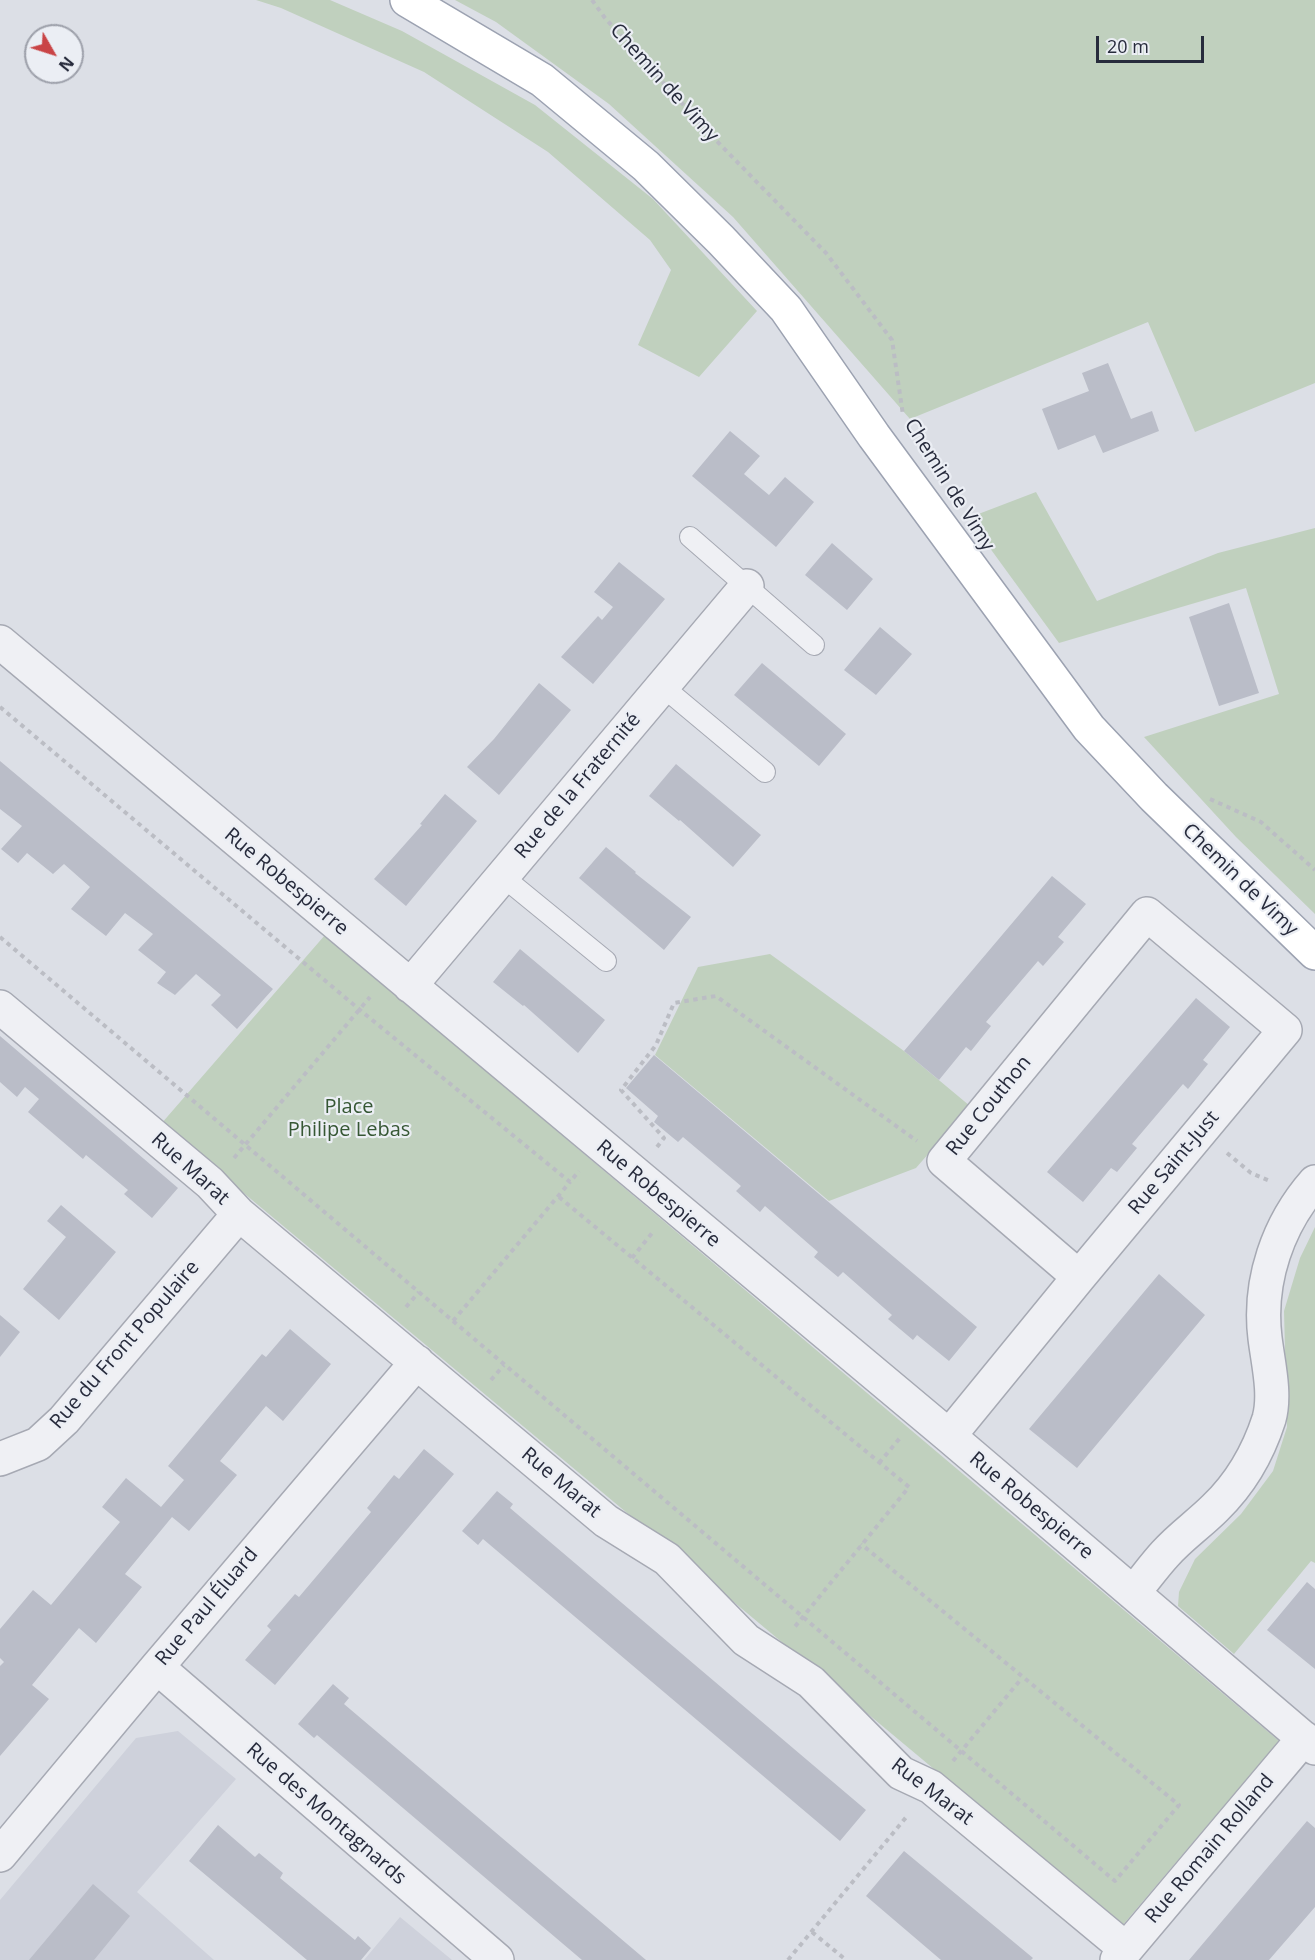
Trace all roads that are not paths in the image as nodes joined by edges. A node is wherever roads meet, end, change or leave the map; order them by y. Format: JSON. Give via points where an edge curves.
{"nodes":[{"id":1,"x":407,"y":0,"type":"edge"},
{"id":2,"x":690,"y":537,"type":"dead end"},
{"id":3,"x":747,"y":586,"type":"junction"},
{"id":4,"x":0,"y":642,"type":"edge"},
{"id":5,"x":814,"y":645,"type":"dead end"},
{"id":6,"x":662,"y":686,"type":"junction"},
{"id":7,"x":765,"y":772,"type":"dead end"},
{"id":8,"x":502,"y":876,"type":"junction"},
{"id":9,"x":1147,"y":914,"type":"joint"},
{"id":10,"x":1315,"y":953,"type":"edge"},
{"id":11,"x":606,"y":962,"type":"dead end"},
{"id":12,"x":401,"y":978,"type":"junction"},
{"id":13,"x":0,"y":1007,"type":"edge"},
{"id":14,"x":1309,"y":1189,"type":"edge"},
{"id":15,"x":239,"y":1214,"type":"junction"},
{"id":16,"x":1079,"y":1276,"type":"junction"},
{"id":17,"x":417,"y":1362,"type":"junction"},
{"id":18,"x":949,"y":1436,"type":"junction"},
{"id":19,"x":0,"y":1460,"type":"edge"},
{"id":20,"x":1133,"y":1593,"type":"junction"},
{"id":21,"x":156,"y":1667,"type":"junction"},
{"id":22,"x":1310,"y":1743,"type":"edge"},
{"id":23,"x":0,"y":1855,"type":"edge"},
{"id":24,"x":1121,"y":1954,"type":"edge"},
{"id":25,"x":496,"y":1960,"type":"edge"}],
"edges":[{"from":1,"to":10,"type":"main road","name":"Chemin de Vimy","via":[[542,80],[646,166],[721,240],[786,309],[874,436],[1089,728],[1154,797]]},
{"from":2,"to":3,"type":"lane"},
{"from":3,"to":5,"type":"lane"},
{"from":3,"to":6,"type":"street","name":"Rue de la Fraternité"},
{"from":4,"to":12,"type":"street","name":"Rue Robespierre"},
{"from":6,"to":7,"type":"lane"},
{"from":6,"to":8,"type":"street","name":"Rue de la Fraternité"},
{"from":8,"to":11,"type":"lane"},
{"from":8,"to":12,"type":"street","name":"Rue de la Fraternité"},
{"from":9,"to":16,"type":"street","name":"Rue Couthon","via":[[944,1161]]},
{"from":9,"to":16,"type":"street","name":"Rue Saint-Just","via":[[1285,1030]]},
{"from":12,"to":18,"type":"street","name":"Rue Robespierre"},
{"from":13,"to":15,"type":"street","name":"Rue Marat","via":[[210,1183]]},
{"from":14,"to":20,"type":"street","via":[[1282,1232],[1266,1280],[1264,1332],[1272,1393],[1270,1416],[1260,1444],[1244,1475],[1165,1554]]},
{"from":15,"to":17,"type":"street","name":"Rue Marat"},
{"from":15,"to":19,"type":"street","name":"Rue du Front Populaire","via":[[64,1420],[38,1444]]},
{"from":16,"to":18,"type":"street","name":"Rue Saint-Just"},
{"from":17,"to":21,"type":"street","name":"Rue Paul Éluard"},
{"from":17,"to":24,"type":"street","name":"Rue Marat","via":[[606,1521],[667,1559],[746,1640],[811,1682],[901,1773],[931,1787]]},
{"from":18,"to":20,"type":"street","name":"Rue Robespierre"},
{"from":20,"to":22,"type":"street","name":"Rue Robespierre"},
{"from":21,"to":23,"type":"street","name":"Rue Paul Éluard"},
{"from":21,"to":25,"type":"street","name":"Rue des Montagnards"},
{"from":22,"to":24,"type":"street","name":"Rue Romain Rolland"}]}
